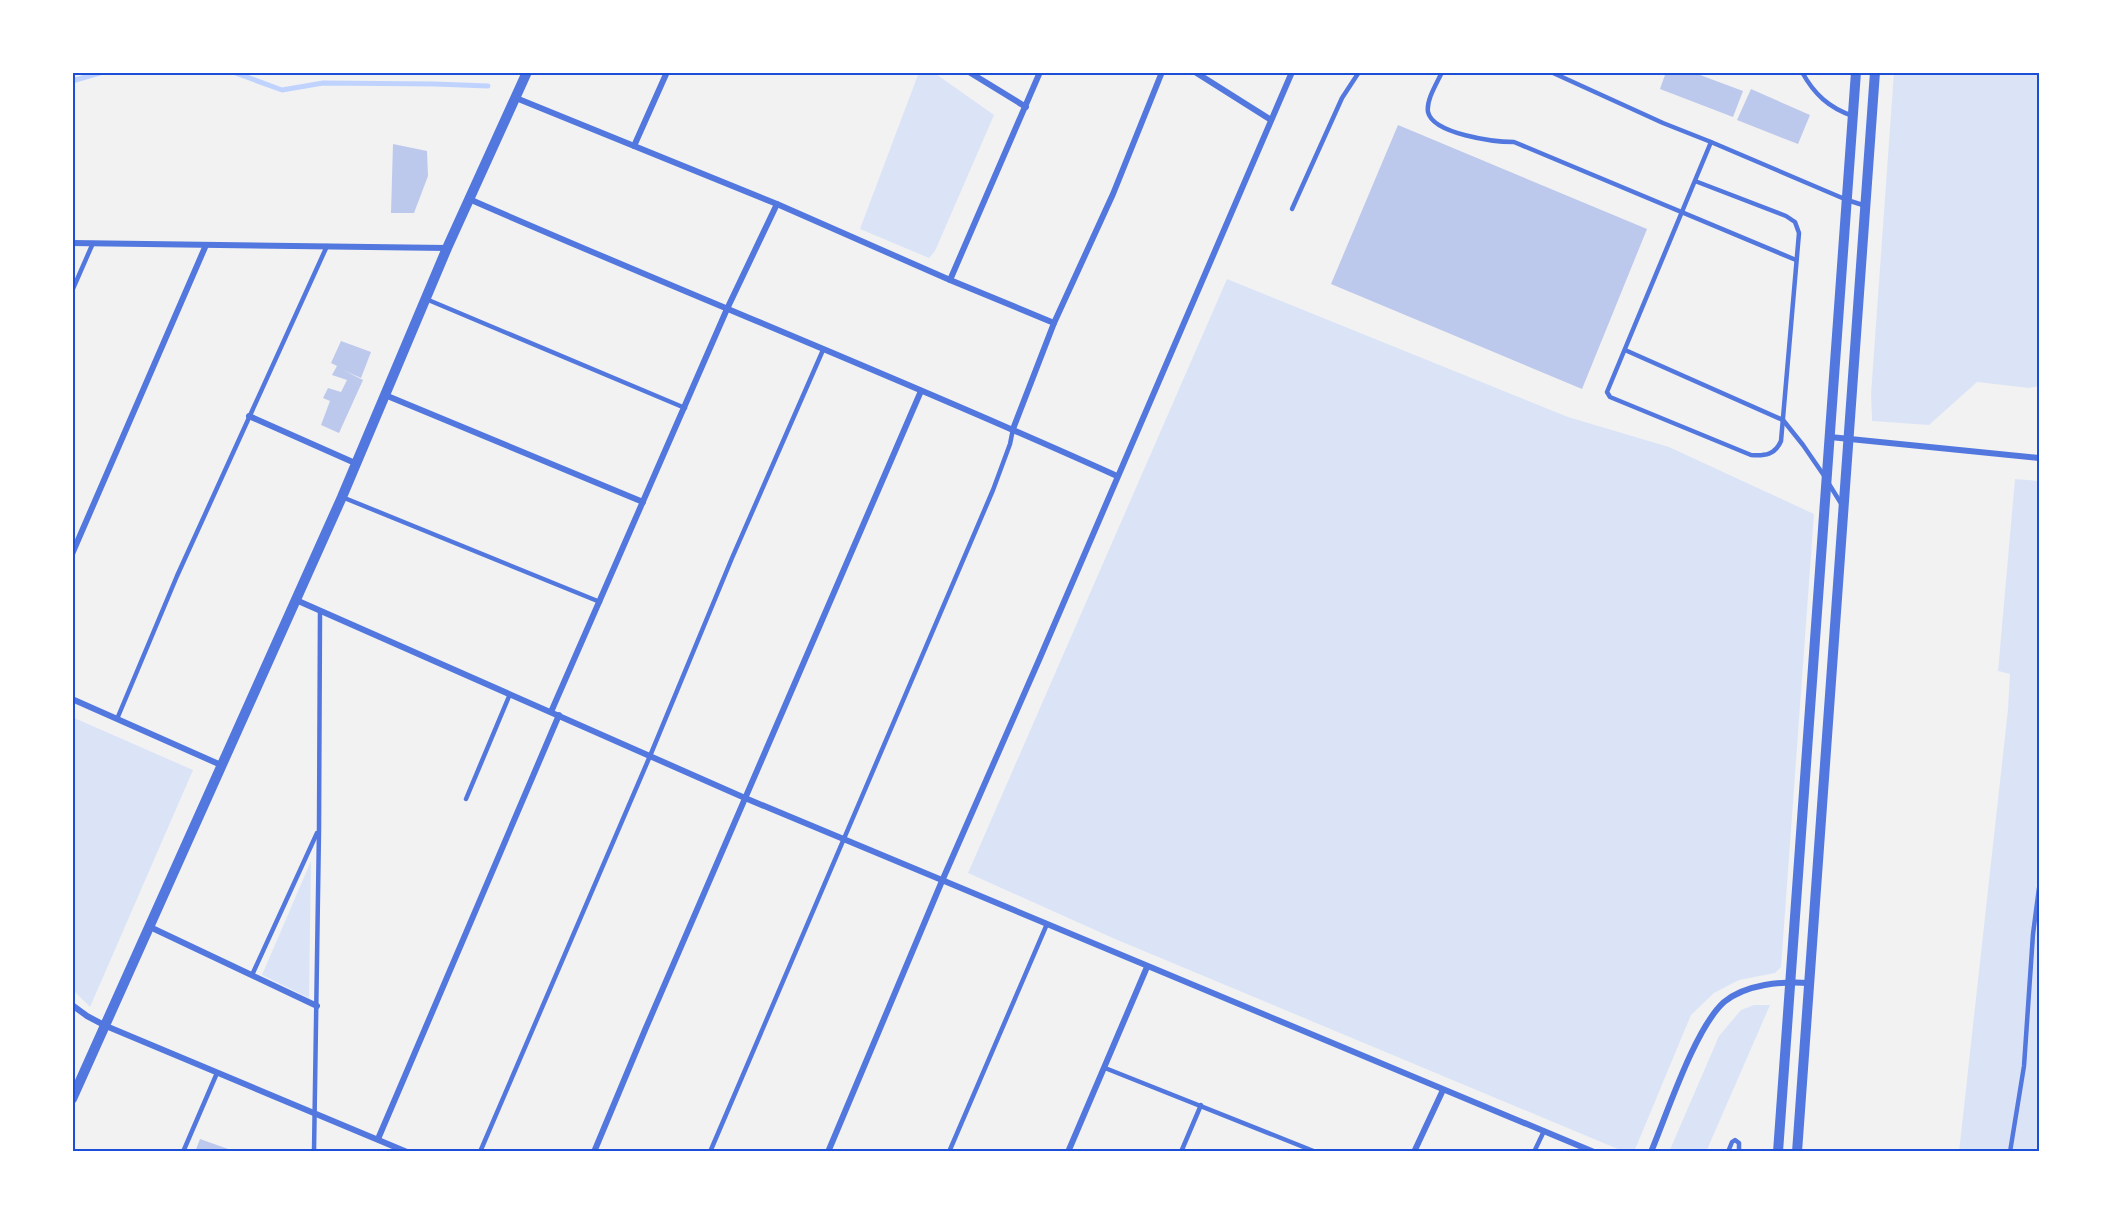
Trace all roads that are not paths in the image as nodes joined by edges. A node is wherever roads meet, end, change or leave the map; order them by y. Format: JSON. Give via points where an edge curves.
{"nodes":[{"id":1,"x":527,"y":72,"type":"edge"},
{"id":2,"x":667,"y":72,"type":"edge"},
{"id":3,"x":969,"y":72,"type":"edge"},
{"id":4,"x":1040,"y":72,"type":"edge"},
{"id":5,"x":1162,"y":72,"type":"edge"},
{"id":6,"x":1195,"y":72,"type":"edge"},
{"id":7,"x":1292,"y":72,"type":"edge"},
{"id":8,"x":1359,"y":72,"type":"edge"},
{"id":9,"x":1442,"y":72,"type":"edge"},
{"id":10,"x":1551,"y":72,"type":"edge"},
{"id":11,"x":1802,"y":72,"type":"edge"},
{"id":12,"x":1856,"y":72,"type":"edge"},
{"id":13,"x":1875,"y":72,"type":"edge"},
{"id":14,"x":516,"y":98,"type":"junction"},
{"id":15,"x":1026,"y":107,"type":"junction"},
{"id":16,"x":1853,"y":116,"type":"junction"},
{"id":17,"x":1271,"y":120,"type":"junction"},
{"id":18,"x":1711,"y":142,"type":"junction"},
{"id":19,"x":634,"y":146,"type":"junction"},
{"id":20,"x":1695,"y":181,"type":"junction"},
{"id":21,"x":469,"y":199,"type":"junction"},
{"id":22,"x":1847,"y":200,"type":"junction"},
{"id":23,"x":777,"y":204,"type":"junction"},
{"id":24,"x":1866,"y":206,"type":"junction"},
{"id":25,"x":1292,"y":209,"type":"dead end"},
{"id":26,"x":1682,"y":212,"type":"junction"},
{"id":27,"x":72,"y":243,"type":"edge"},
{"id":28,"x":93,"y":243,"type":"junction"},
{"id":29,"x":206,"y":245,"type":"junction"},
{"id":30,"x":327,"y":246,"type":"junction"},
{"id":31,"x":447,"y":248,"type":"junction"},
{"id":32,"x":1796,"y":260,"type":"junction"},
{"id":33,"x":950,"y":280,"type":"junction"},
{"id":34,"x":72,"y":291,"type":"edge"},
{"id":35,"x":426,"y":299,"type":"junction"},
{"id":36,"x":727,"y":309,"type":"junction"},
{"id":37,"x":1054,"y":323,"type":"junction"},
{"id":38,"x":824,"y":350,"type":"junction"},
{"id":39,"x":1625,"y":350,"type":"junction"},
{"id":40,"x":921,"y":391,"type":"junction"},
{"id":41,"x":385,"y":395,"type":"junction"},
{"id":42,"x":685,"y":408,"type":"junction"},
{"id":43,"x":249,"y":416,"type":"junction"},
{"id":44,"x":1783,"y":420,"type":"junction"},
{"id":45,"x":1013,"y":429,"type":"junction"},
{"id":46,"x":1830,"y":437,"type":"junction"},
{"id":47,"x":1850,"y":439,"type":"junction"},
{"id":48,"x":2039,"y":458,"type":"edge"},
{"id":49,"x":355,"y":463,"type":"junction"},
{"id":50,"x":1117,"y":476,"type":"junction"},
{"id":51,"x":1827,"y":481,"type":"junction"},
{"id":52,"x":342,"y":497,"type":"junction"},
{"id":53,"x":643,"y":502,"type":"junction"},
{"id":54,"x":1843,"y":507,"type":"junction"},
{"id":55,"x":72,"y":554,"type":"edge"},
{"id":56,"x":295,"y":600,"type":"junction"},
{"id":57,"x":600,"y":602,"type":"junction"},
{"id":58,"x":320,"y":612,"type":"junction"},
{"id":59,"x":510,"y":694,"type":"junction"},
{"id":60,"x":72,"y":699,"type":"edge"},
{"id":61,"x":551,"y":712,"type":"junction"},
{"id":62,"x":559,"y":715,"type":"junction"},
{"id":63,"x":117,"y":719,"type":"junction"},
{"id":64,"x":650,"y":756,"type":"junction"},
{"id":65,"x":220,"y":765,"type":"junction"},
{"id":66,"x":745,"y":798,"type":"junction"},
{"id":67,"x":466,"y":799,"type":"dead end"},
{"id":68,"x":319,"y":830,"type":"junction"},
{"id":69,"x":843,"y":839,"type":"junction"},
{"id":70,"x":942,"y":880,"type":"junction"},
{"id":71,"x":2039,"y":888,"type":"edge"},
{"id":72,"x":1047,"y":924,"type":"junction"},
{"id":73,"x":150,"y":927,"type":"junction"},
{"id":74,"x":1147,"y":967,"type":"junction"},
{"id":75,"x":252,"y":975,"type":"junction"},
{"id":76,"x":1791,"y":981,"type":"junction"},
{"id":77,"x":1809,"y":983,"type":"junction"},
{"id":78,"x":72,"y":1005,"type":"edge"},
{"id":79,"x":317,"y":1006,"type":"junction"},
{"id":80,"x":106,"y":1026,"type":"junction"},
{"id":81,"x":1106,"y":1068,"type":"junction"},
{"id":82,"x":217,"y":1073,"type":"junction"},
{"id":83,"x":1443,"y":1090,"type":"junction"},
{"id":84,"x":72,"y":1099,"type":"edge"},
{"id":85,"x":1201,"y":1105,"type":"junction"},
{"id":86,"x":314,"y":1113,"type":"junction"},
{"id":87,"x":1544,"y":1131,"type":"junction"},
{"id":88,"x":378,"y":1139,"type":"junction"},
{"id":89,"x":183,"y":1152,"type":"edge"},
{"id":90,"x":314,"y":1152,"type":"edge"},
{"id":91,"x":407,"y":1152,"type":"edge"},
{"id":92,"x":480,"y":1152,"type":"edge"},
{"id":93,"x":594,"y":1152,"type":"edge"},
{"id":94,"x":710,"y":1152,"type":"edge"},
{"id":95,"x":828,"y":1152,"type":"edge"},
{"id":96,"x":949,"y":1152,"type":"edge"},
{"id":97,"x":1068,"y":1152,"type":"edge"},
{"id":98,"x":1181,"y":1152,"type":"edge"},
{"id":99,"x":1316,"y":1152,"type":"edge"},
{"id":100,"x":1414,"y":1152,"type":"edge"},
{"id":101,"x":1534,"y":1152,"type":"edge"},
{"id":102,"x":1594,"y":1152,"type":"edge"},
{"id":103,"x":1651,"y":1152,"type":"edge"},
{"id":104,"x":1728,"y":1152,"type":"edge"},
{"id":105,"x":1739,"y":1152,"type":"edge"},
{"id":106,"x":1779,"y":1152,"type":"edge"},
{"id":107,"x":1797,"y":1152,"type":"edge"},
{"id":108,"x":2010,"y":1152,"type":"edge"}],
"edges":[{"from":1,"to":14,"type":"street"},
{"from":2,"to":19,"type":"street"},
{"from":3,"to":15,"type":"street"},
{"from":4,"to":15,"type":"street"},
{"from":5,"to":37,"type":"street","via":[[1113,194]]},
{"from":6,"to":17,"type":"street"},
{"from":7,"to":17,"type":"street"},
{"from":8,"to":25,"type":"lane","via":[[1342,98]]},
{"from":9,"to":26,"type":"lane","via":[[1428,104],[1429,114],[1437,124],[1482,141],[1514,142]]},
{"from":10,"to":18,"type":"lane"},
{"from":11,"to":16,"type":"lane","via":[[1826,103]]},
{"from":12,"to":16,"type":"street"},
{"from":13,"to":24,"type":"street"},
{"from":14,"to":19,"type":"street"},
{"from":14,"to":21,"type":"street"},
{"from":15,"to":33,"type":"street"},
{"from":16,"to":22,"type":"street"},
{"from":17,"to":50,"type":"street"},
{"from":18,"to":20,"type":"lane"},
{"from":18,"to":22,"type":"lane"},
{"from":19,"to":23,"type":"street"},
{"from":20,"to":26,"type":"lane"},
{"from":20,"to":32,"type":"lane","via":[[1795,222],[1799,233]]},
{"from":21,"to":31,"type":"street"},
{"from":21,"to":36,"type":"street"},
{"from":22,"to":24,"type":"lane"},
{"from":22,"to":46,"type":"street"},
{"from":23,"to":33,"type":"street"},
{"from":23,"to":36,"type":"street"},
{"from":24,"to":47,"type":"street"},
{"from":26,"to":32,"type":"lane"},
{"from":26,"to":39,"type":"lane"},
{"from":27,"to":28,"type":"street"},
{"from":28,"to":29,"type":"street"},
{"from":28,"to":34,"type":"lane"},
{"from":29,"to":30,"type":"street"},
{"from":29,"to":55,"type":"street"},
{"from":30,"to":31,"type":"street"},
{"from":30,"to":43,"type":"lane"},
{"from":31,"to":35,"type":"street"},
{"from":32,"to":44,"type":"lane"},
{"from":33,"to":37,"type":"street"},
{"from":35,"to":41,"type":"street"},
{"from":35,"to":42,"type":"lane"},
{"from":36,"to":38,"type":"street"},
{"from":36,"to":42,"type":"street"},
{"from":37,"to":45,"type":"street"},
{"from":38,"to":40,"type":"street"},
{"from":38,"to":64,"type":"lane"},
{"from":39,"to":44,"type":"lane"},
{"from":39,"to":44,"type":"lane","via":[[1607,390],[1610,397],[1751,455],[1769,454],[1778,448]]},
{"from":40,"to":45,"type":"street"},
{"from":40,"to":66,"type":"street"},
{"from":41,"to":49,"type":"street"},
{"from":41,"to":53,"type":"street"},
{"from":42,"to":53,"type":"street"},
{"from":43,"to":49,"type":"street"},
{"from":43,"to":63,"type":"lane"},
{"from":44,"to":51,"type":"lane"},
{"from":45,"to":50,"type":"street"},
{"from":45,"to":69,"type":"lane","via":[[993,490]]},
{"from":46,"to":47,"type":"street"},
{"from":46,"to":51,"type":"street"},
{"from":47,"to":48,"type":"street"},
{"from":47,"to":54,"type":"street"},
{"from":49,"to":52,"type":"street"},
{"from":50,"to":70,"type":"street"},
{"from":51,"to":54,"type":"lane"},
{"from":51,"to":76,"type":"street"},
{"from":52,"to":56,"type":"street"},
{"from":52,"to":57,"type":"lane"},
{"from":53,"to":57,"type":"street"},
{"from":54,"to":77,"type":"street"},
{"from":56,"to":58,"type":"street"},
{"from":56,"to":65,"type":"street"},
{"from":57,"to":61,"type":"street"},
{"from":58,"to":59,"type":"street"},
{"from":58,"to":68,"type":"lane"},
{"from":59,"to":61,"type":"street"},
{"from":59,"to":67,"type":"lane"},
{"from":60,"to":63,"type":"street"},
{"from":61,"to":62,"type":"street"},
{"from":62,"to":64,"type":"street"},
{"from":62,"to":88,"type":"street"},
{"from":63,"to":65,"type":"street"},
{"from":64,"to":66,"type":"street"},
{"from":64,"to":92,"type":"lane"},
{"from":65,"to":73,"type":"street"},
{"from":66,"to":69,"type":"street"},
{"from":66,"to":93,"type":"street"},
{"from":68,"to":75,"type":"lane"},
{"from":68,"to":79,"type":"lane"},
{"from":69,"to":70,"type":"street"},
{"from":69,"to":94,"type":"lane"},
{"from":70,"to":72,"type":"street"},
{"from":70,"to":95,"type":"street"},
{"from":71,"to":108,"type":"lane","via":[[2024,1066]]},
{"from":72,"to":74,"type":"street"},
{"from":72,"to":96,"type":"lane"},
{"from":73,"to":75,"type":"street"},
{"from":73,"to":80,"type":"street"},
{"from":74,"to":81,"type":"street"},
{"from":74,"to":83,"type":"street"},
{"from":75,"to":79,"type":"street"},
{"from":76,"to":77,"type":"street"},
{"from":76,"to":103,"type":"street","via":[[1738,994],[1713,1014]]},
{"from":76,"to":106,"type":"street"},
{"from":77,"to":107,"type":"street"},
{"from":78,"to":80,"type":"street"},
{"from":79,"to":86,"type":"lane"},
{"from":80,"to":82,"type":"street"},
{"from":80,"to":84,"type":"street"},
{"from":81,"to":85,"type":"lane"},
{"from":81,"to":97,"type":"street"},
{"from":82,"to":86,"type":"street"},
{"from":82,"to":89,"type":"lane"},
{"from":83,"to":87,"type":"street"},
{"from":83,"to":100,"type":"street"},
{"from":85,"to":98,"type":"lane"},
{"from":85,"to":99,"type":"lane"},
{"from":86,"to":88,"type":"street"},
{"from":86,"to":90,"type":"lane"},
{"from":87,"to":101,"type":"lane"},
{"from":87,"to":102,"type":"street"},
{"from":88,"to":91,"type":"street"},
{"from":104,"to":105,"type":"lane","via":[[1736,1140]]}]}
